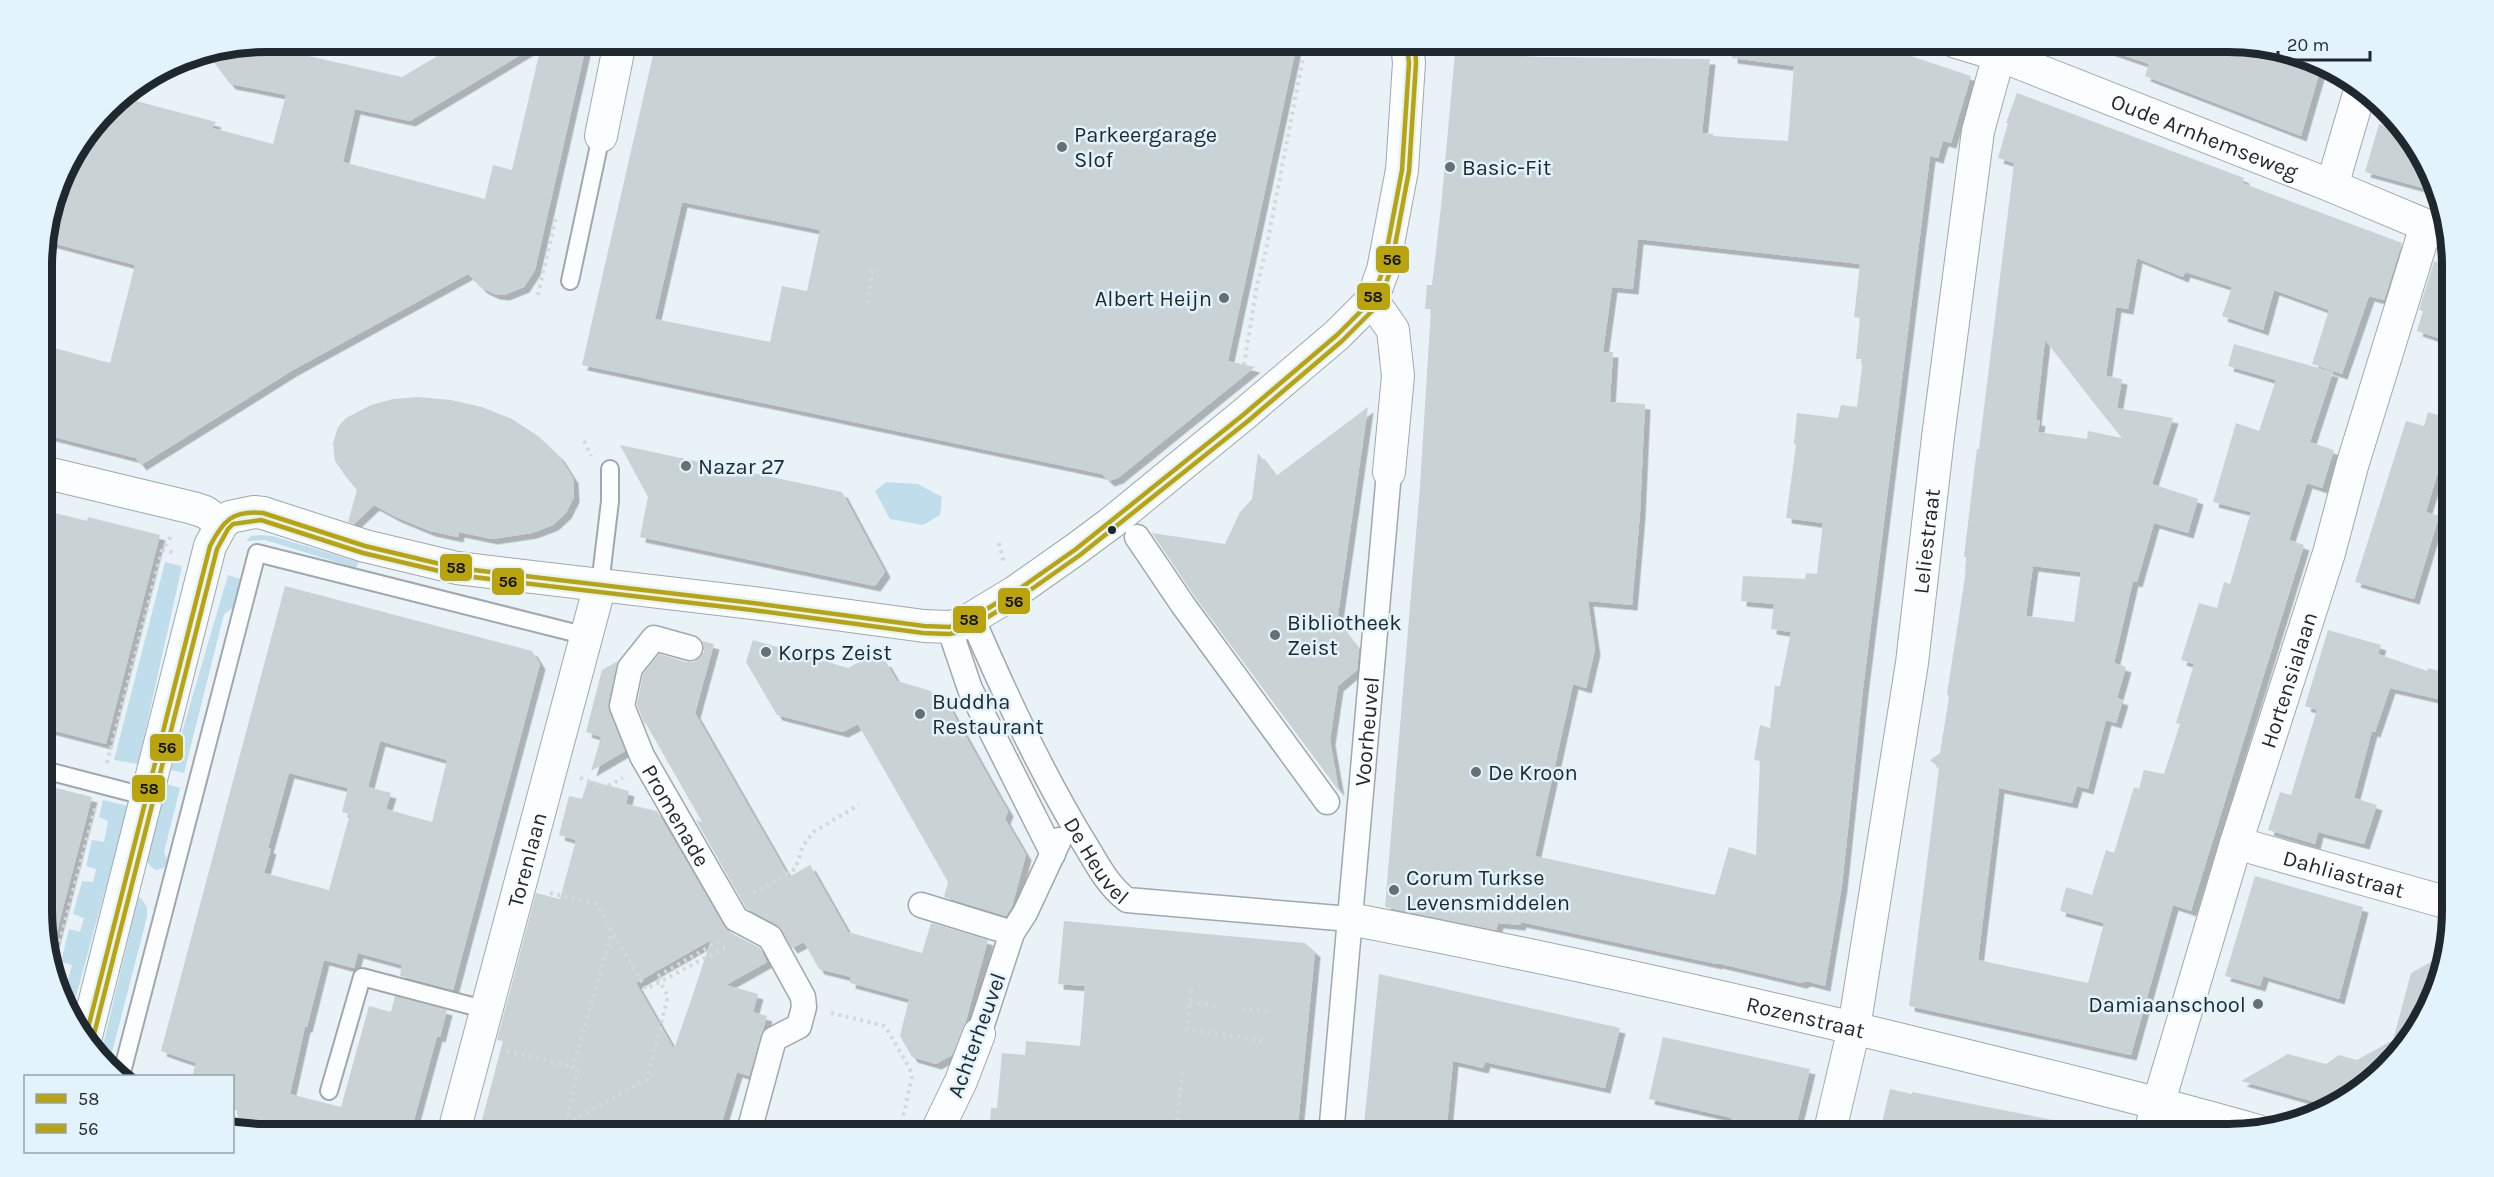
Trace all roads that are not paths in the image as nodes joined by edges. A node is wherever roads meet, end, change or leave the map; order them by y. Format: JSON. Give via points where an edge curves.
{"nodes":[{"id":1,"x":618,"y":52,"type":"edge"},
{"id":2,"x":1408,"y":52,"type":"edge"},
{"id":3,"x":1989,"y":52,"type":"edge"},
{"id":4,"x":1999,"y":55,"type":"junction"},
{"id":5,"x":2358,"y":97,"type":"edge"},
{"id":6,"x":601,"y":136,"type":"joint"},
{"id":7,"x":2332,"y":186,"type":"junction"},
{"id":8,"x":2438,"y":230,"type":"edge"},
{"id":9,"x":570,"y":281,"type":"dead end"},
{"id":10,"x":1372,"y":300,"type":"junction"},
{"id":11,"x":610,"y":469,"type":"dead end"},
{"id":12,"x":1389,"y":472,"type":"joint"},
{"id":13,"x":53,"y":474,"type":"edge"},
{"id":14,"x":222,"y":524,"type":"junction"},
{"id":15,"x":1137,"y":537,"type":"dead end"},
{"id":16,"x":600,"y":585,"type":"junction"},
{"id":17,"x":961,"y":622,"type":"junction"},
{"id":18,"x":586,"y":636,"type":"junction"},
{"id":19,"x":690,"y":648,"type":"dead end"},
{"id":20,"x":52,"y":772,"type":"edge"},
{"id":21,"x":148,"y":797,"type":"junction"},
{"id":22,"x":1327,"y":802,"type":"dead end"},
{"id":23,"x":1070,"y":818,"type":"junction"},
{"id":24,"x":2236,"y":843,"type":"junction"},
{"id":25,"x":1053,"y":854,"type":"junction"},
{"id":26,"x":2442,"y":892,"type":"edge"},
{"id":27,"x":921,"y":905,"type":"dead end"},
{"id":28,"x":1350,"y":919,"type":"junction"},
{"id":29,"x":1012,"y":933,"type":"junction"},
{"id":30,"x":487,"y":1011,"type":"junction"},
{"id":31,"x":88,"y":1028,"type":"edge"},
{"id":32,"x":1854,"y":1028,"type":"junction"},
{"id":33,"x":979,"y":1034,"type":"joint"},
{"id":34,"x":123,"y":1069,"type":"edge"},
{"id":35,"x":329,"y":1091,"type":"dead end"},
{"id":36,"x":2159,"y":1103,"type":"junction"},
{"id":37,"x":456,"y":1124,"type":"edge"},
{"id":38,"x":751,"y":1124,"type":"edge"},
{"id":39,"x":940,"y":1124,"type":"edge"},
{"id":40,"x":1331,"y":1124,"type":"edge"},
{"id":41,"x":1832,"y":1124,"type":"edge"},
{"id":42,"x":2152,"y":1124,"type":"edge"},
{"id":43,"x":2233,"y":1124,"type":"edge"}],
"edges":[{"from":1,"to":6,"type":"street"},
{"from":2,"to":10,"type":"street","via":[[1402,170],[1383,270]]},
{"from":3,"to":4,"type":"street","name":"Oude Arnhemseweg"},
{"from":4,"to":7,"type":"street","name":"Oude Arnhemseweg"},
{"from":4,"to":32,"type":"street","name":"Leliestraat","via":[[1978,131],[1912,663]]},
{"from":5,"to":7,"type":"street"},
{"from":6,"to":9,"type":"lane"},
{"from":7,"to":8,"type":"street","name":"Oude Arnhemseweg"},
{"from":8,"to":24,"type":"street","name":"Hortensialaan","via":[[2352,466],[2329,553]]},
{"from":10,"to":12,"type":"street","name":"Voorheuvel","via":[[1393,330],[1398,376]]},
{"from":10,"to":17,"type":"street","via":[[1284,381],[1112,523],[1015,592]]},
{"from":11,"to":16,"type":"lane"},
{"from":12,"to":28,"type":"street","name":"Voorheuvel"},
{"from":13,"to":14,"type":"street","via":[[193,508]]},
{"from":14,"to":16,"type":"street","via":[[241,514],[263,513],[365,546],[458,568]]},
{"from":14,"to":21,"type":"street","via":[[210,546]]},
{"from":15,"to":22,"type":"street"},
{"from":16,"to":17,"type":"street","via":[[907,624]]},
{"from":16,"to":18,"type":"street","name":"Torenlaan"},
{"from":17,"to":23,"type":"street","name":"De Heuvel"},
{"from":17,"to":25,"type":"street","via":[[970,689]]},
{"from":18,"to":30,"type":"street","name":"Torenlaan"},
{"from":18,"to":34,"type":"lane","via":[[257,553]]},
{"from":19,"to":38,"type":"street","name":"Promenade","via":[[654,638],[630,668],[622,706],[642,756],[736,919],[771,938],[803,997],[799,1026],[774,1039]]},
{"from":20,"to":21,"type":"lane"},
{"from":21,"to":31,"type":"street"},
{"from":23,"to":25,"type":"street","name":"Achterheuvel"},
{"from":23,"to":28,"type":"street","name":"De Heuvel","via":[[1112,888],[1127,900]]},
{"from":24,"to":26,"type":"street","name":"Dahliastraat"},
{"from":24,"to":36,"type":"street","name":"Hortensialaan"},
{"from":25,"to":29,"type":"street","name":"Achterheuvel"},
{"from":27,"to":29,"type":"street"},
{"from":28,"to":32,"type":"street","name":"Rozenstraat","via":[[1521,952]]},
{"from":28,"to":40,"type":"street","name":"Voorheuvel"},
{"from":29,"to":33,"type":"street","name":"Achterheuvel"},
{"from":30,"to":35,"type":"lane","via":[[362,976]]},
{"from":30,"to":37,"type":"street","name":"Torenlaan"},
{"from":32,"to":36,"type":"street","name":"Rozenstraat"},
{"from":32,"to":41,"type":"street","name":"Leliestraat"},
{"from":33,"to":39,"type":"street","name":"Achterheuvel"},
{"from":36,"to":42,"type":"street","name":"Hortensialaan"},
{"from":36,"to":43,"type":"street","name":"Rozenstraat"}]}
